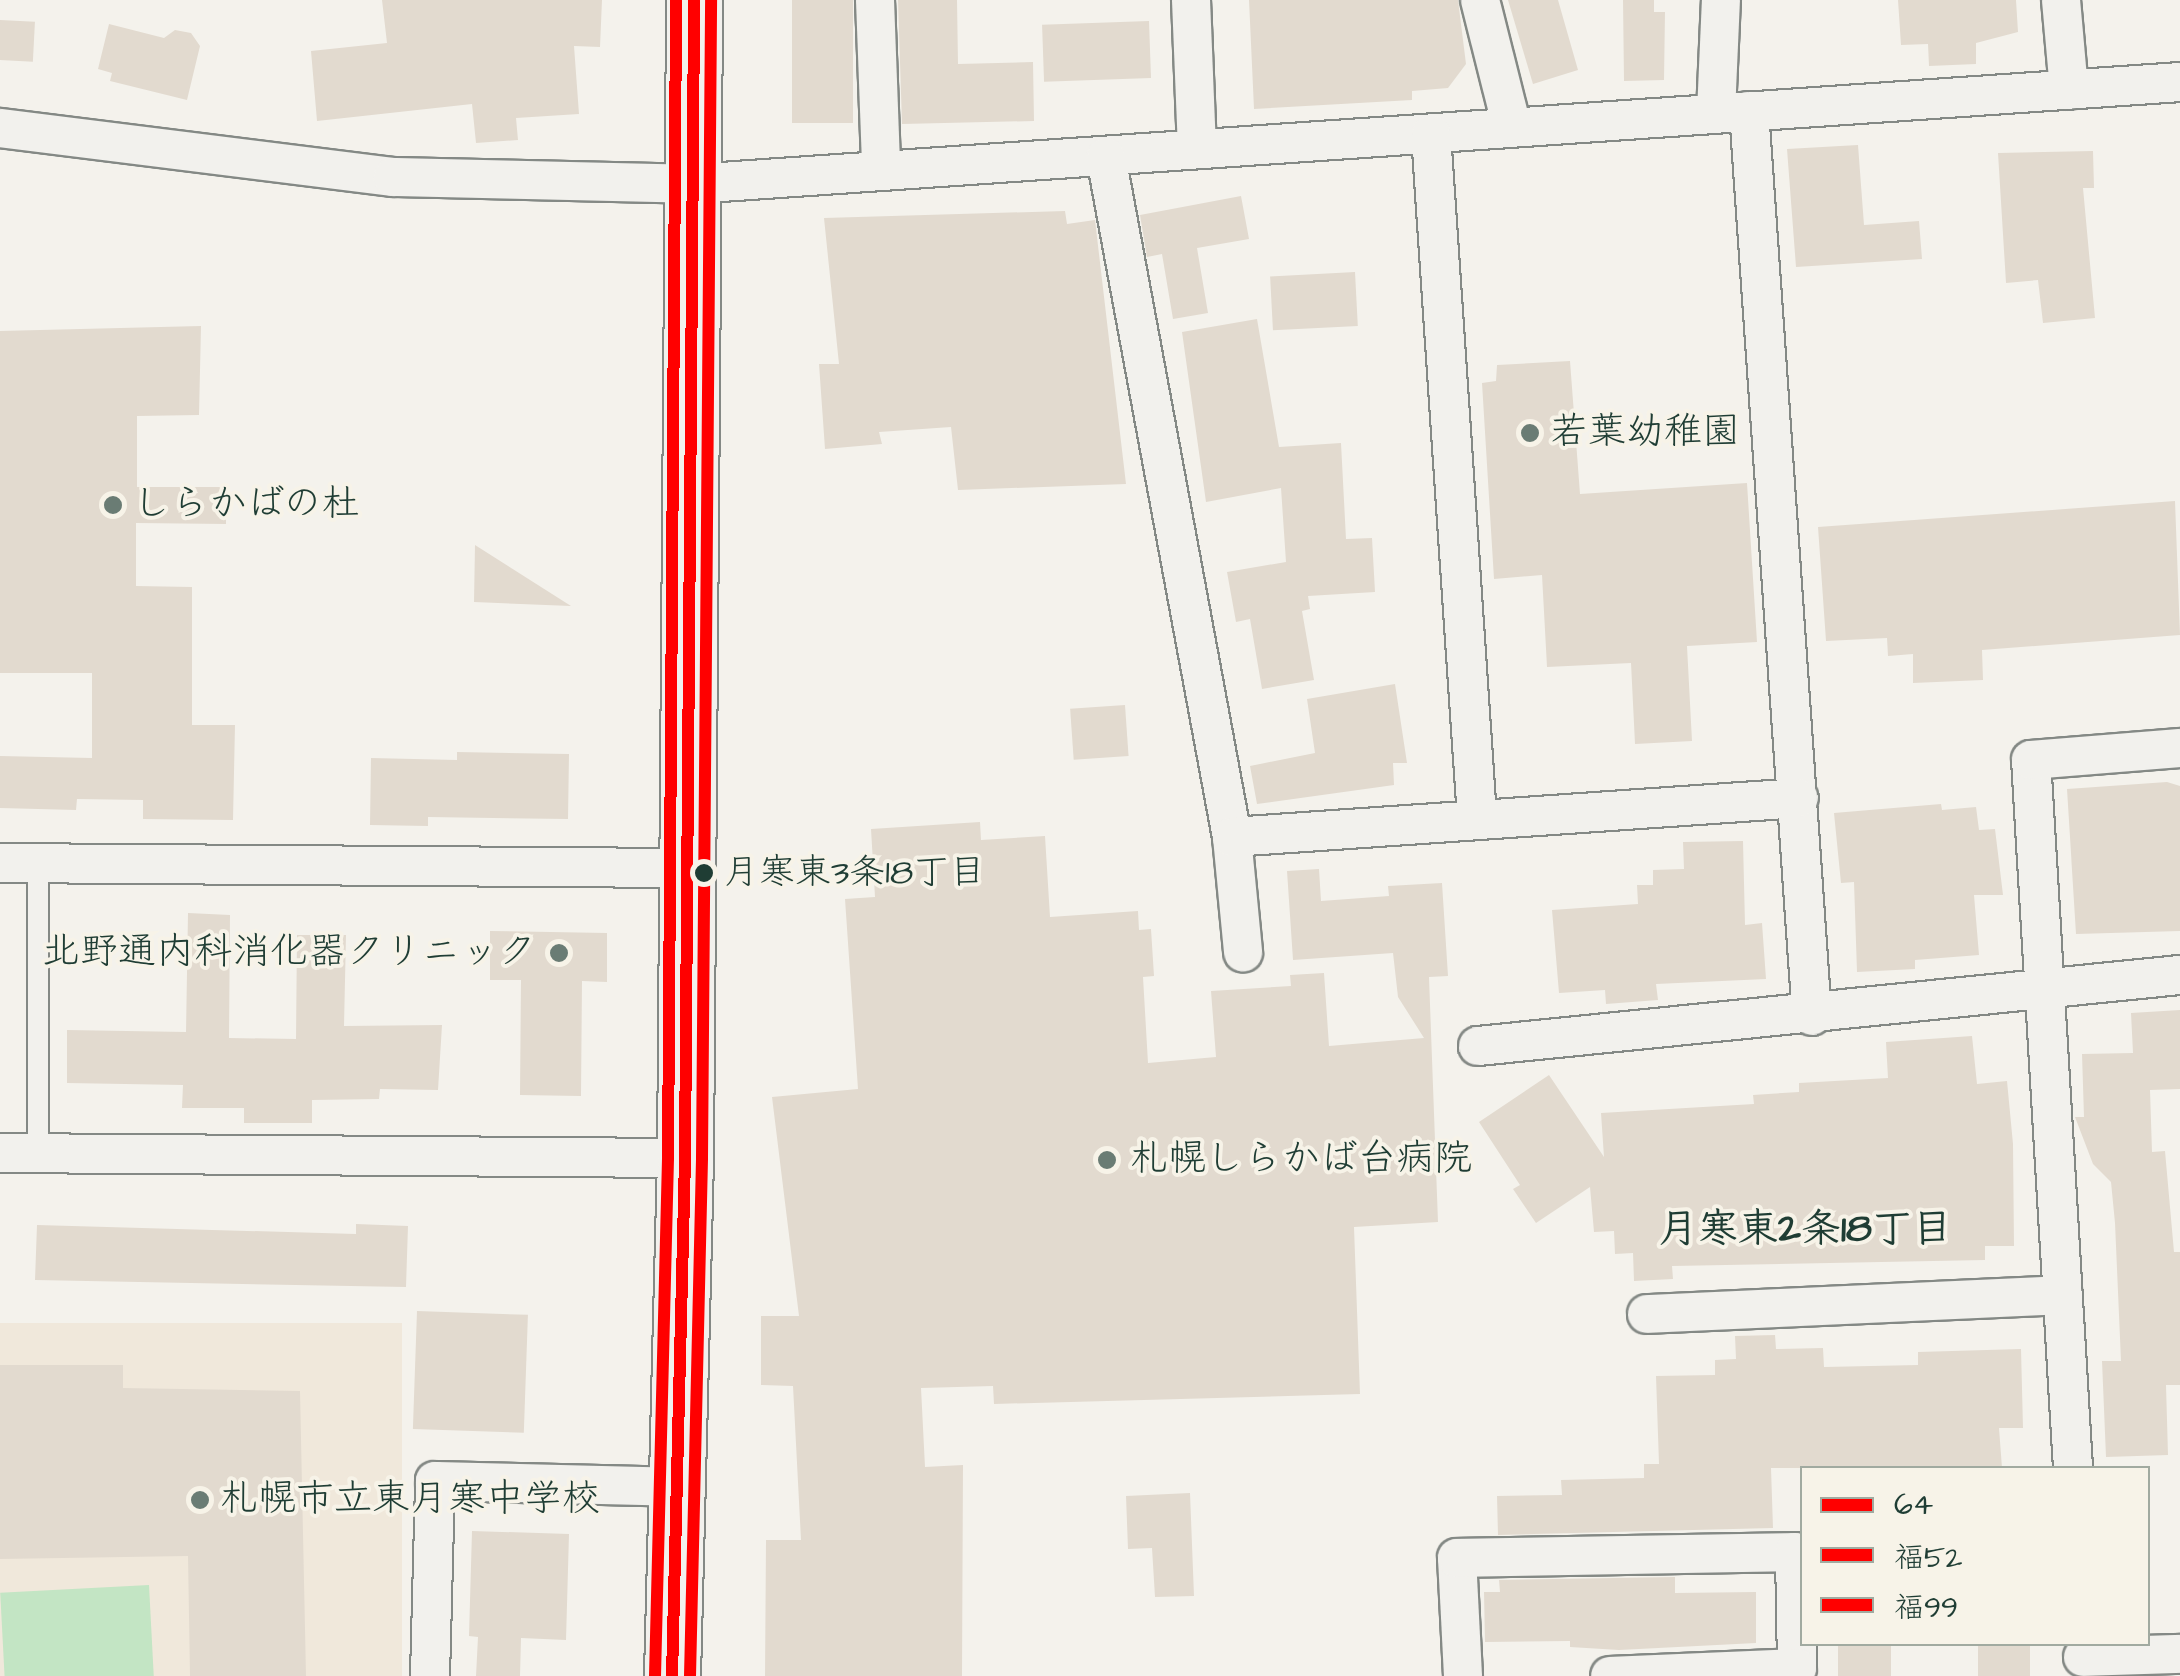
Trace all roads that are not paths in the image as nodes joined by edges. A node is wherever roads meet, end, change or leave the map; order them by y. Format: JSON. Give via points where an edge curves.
{"nodes":[{"id":1,"x":694,"y":0,"type":"edge"},
{"id":2,"x":875,"y":0,"type":"edge"},
{"id":3,"x":1191,"y":0,"type":"edge"},
{"id":4,"x":1480,"y":0,"type":"edge"},
{"id":5,"x":1722,"y":0,"type":"edge"},
{"id":6,"x":2061,"y":0,"type":"edge"},
{"id":7,"x":2180,"y":82,"type":"edge"},
{"id":8,"x":2069,"y":90,"type":"junction"},
{"id":9,"x":1732,"y":112,"type":"junction"},
{"id":10,"x":0,"y":128,"type":"edge"},
{"id":11,"x":1512,"y":128,"type":"junction"},
{"id":12,"x":1431,"y":134,"type":"junction"},
{"id":13,"x":1197,"y":148,"type":"junction"},
{"id":14,"x":1106,"y":158,"type":"junction"},
{"id":15,"x":881,"y":166,"type":"junction"},
{"id":16,"x":692,"y":184,"type":"junction"},
{"id":17,"x":2180,"y":748,"type":"edge"},
{"id":18,"x":1799,"y":798,"type":"junction"},
{"id":19,"x":1477,"y":817,"type":"junction"},
{"id":20,"x":1232,"y":837,"type":"junction"},
{"id":21,"x":0,"y":863,"type":"edge"},
{"id":22,"x":38,"y":864,"type":"junction"},
{"id":23,"x":684,"y":868,"type":"junction"},
{"id":24,"x":1243,"y":952,"type":"dead end"},
{"id":25,"x":2180,"y":974,"type":"edge"},
{"id":26,"x":2045,"y":990,"type":"junction"},
{"id":27,"x":1812,"y":1016,"type":"junction"},
{"id":28,"x":1478,"y":1046,"type":"dead end"},
{"id":29,"x":0,"y":1153,"type":"edge"},
{"id":30,"x":38,"y":1153,"type":"junction"},
{"id":31,"x":685,"y":1158,"type":"junction"},
{"id":32,"x":2063,"y":1294,"type":"junction"},
{"id":33,"x":1647,"y":1314,"type":"dead end"},
{"id":34,"x":2073,"y":1466,"type":"edge"},
{"id":35,"x":675,"y":1487,"type":"junction"},
{"id":36,"x":2180,"y":1654,"type":"edge"},
{"id":37,"x":2084,"y":1659,"type":"edge"},
{"id":38,"x":430,"y":1676,"type":"edge"},
{"id":39,"x":672,"y":1676,"type":"edge"},
{"id":40,"x":1463,"y":1676,"type":"edge"},
{"id":41,"x":1610,"y":1676,"type":"edge"}],
"edges":[{"from":1,"to":16,"type":"street"},
{"from":2,"to":15,"type":"street"},
{"from":3,"to":13,"type":"street"},
{"from":4,"to":11,"type":"street"},
{"from":5,"to":9,"type":"street"},
{"from":6,"to":8,"type":"street"},
{"from":7,"to":8,"type":"street"},
{"from":8,"to":9,"type":"street"},
{"from":9,"to":11,"type":"street"},
{"from":9,"to":18,"type":"street"},
{"from":10,"to":16,"type":"street","via":[[393,178]]},
{"from":11,"to":12,"type":"street"},
{"from":12,"to":13,"type":"street"},
{"from":12,"to":19,"type":"street"},
{"from":13,"to":14,"type":"street"},
{"from":14,"to":15,"type":"street"},
{"from":14,"to":20,"type":"street"},
{"from":15,"to":16,"type":"street"},
{"from":16,"to":23,"type":"street"},
{"from":17,"to":26,"type":"street","via":[[2031,760]]},
{"from":18,"to":19,"type":"street"},
{"from":18,"to":27,"type":"street"},
{"from":19,"to":20,"type":"street"},
{"from":20,"to":24,"type":"street"},
{"from":21,"to":22,"type":"street"},
{"from":22,"to":23,"type":"street"},
{"from":22,"to":30,"type":"lane"},
{"from":23,"to":31,"type":"street"},
{"from":25,"to":26,"type":"street"},
{"from":26,"to":27,"type":"street"},
{"from":26,"to":32,"type":"street"},
{"from":27,"to":28,"type":"street"},
{"from":29,"to":30,"type":"street"},
{"from":30,"to":31,"type":"street"},
{"from":31,"to":35,"type":"street"},
{"from":32,"to":33,"type":"street"},
{"from":32,"to":34,"type":"street"},
{"from":35,"to":38,"type":"street","via":[[435,1481]]},
{"from":35,"to":39,"type":"street"},
{"from":36,"to":37,"type":"street"},
{"from":40,"to":41,"type":"street","via":[[1457,1558],[1795,1552],[1797,1668]]}]}
